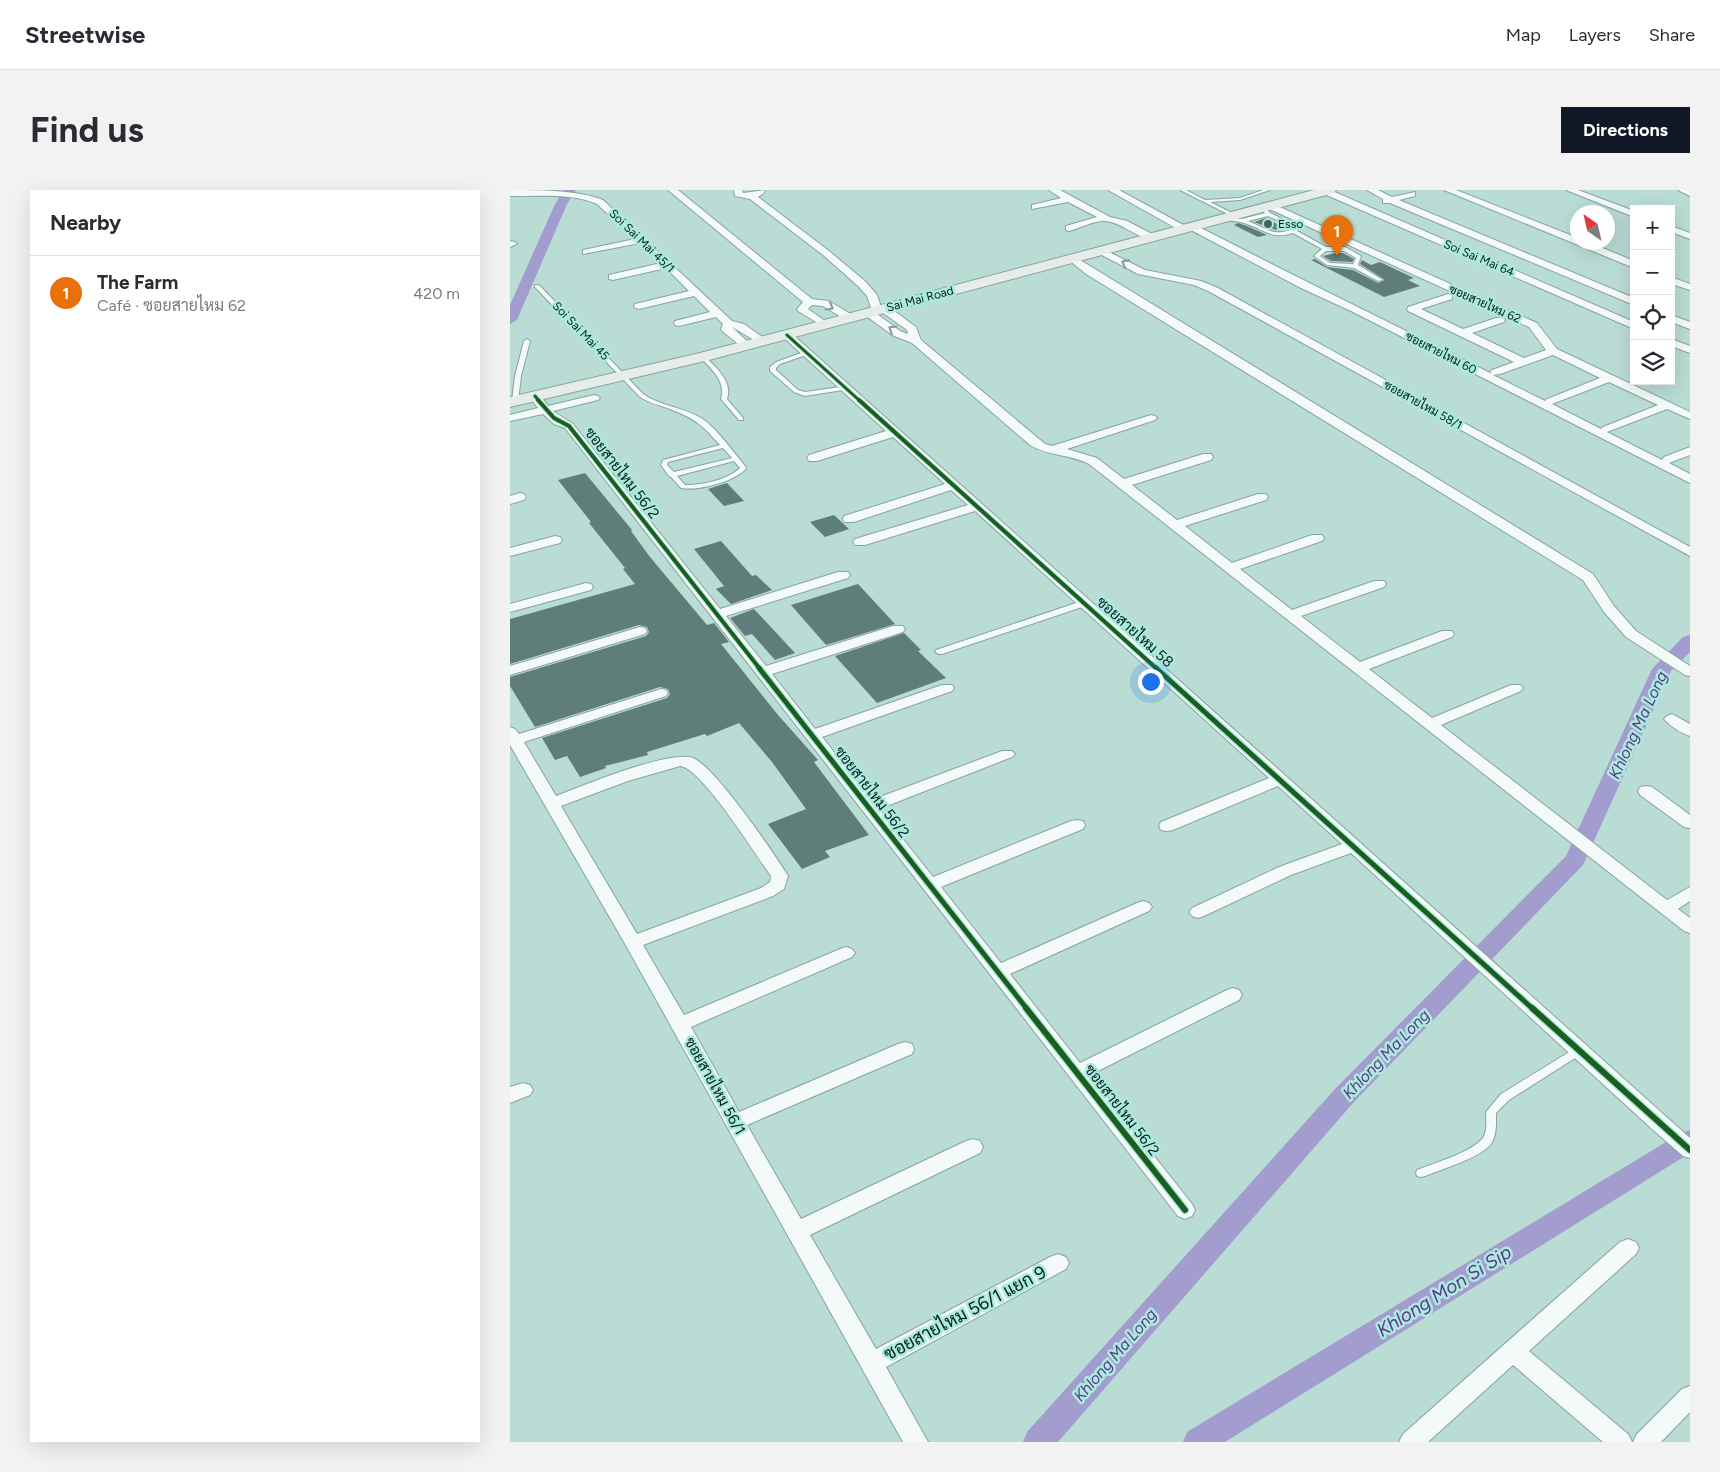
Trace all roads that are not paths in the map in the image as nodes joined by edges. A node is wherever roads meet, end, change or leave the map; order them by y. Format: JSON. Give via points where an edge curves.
{"nodes":[{"id":1,"x":672,"y":190,"type":"edge"},
{"id":2,"x":738,"y":190,"type":"edge"},
{"id":3,"x":1052,"y":190,"type":"edge"},
{"id":4,"x":1112,"y":190,"type":"edge"},
{"id":5,"x":1182,"y":190,"type":"edge"},
{"id":6,"x":1244,"y":190,"type":"edge"},
{"id":7,"x":1268,"y":190,"type":"edge"},
{"id":8,"x":1322,"y":190,"type":"edge"},
{"id":9,"x":1371,"y":190,"type":"edge"},
{"id":10,"x":1448,"y":190,"type":"edge"},
{"id":11,"x":1570,"y":190,"type":"edge"},
{"id":12,"x":1682,"y":190,"type":"edge"},
{"id":13,"x":510,"y":193,"type":"edge"},
{"id":14,"x":756,"y":193,"type":"edge"},
{"id":15,"x":1690,"y":193,"type":"edge"},
{"id":16,"x":1412,"y":194,"type":"dead end"},
{"id":17,"x":1069,"y":199,"type":"junction"},
{"id":18,"x":1390,"y":200,"type":"junction"},
{"id":19,"x":1205,"y":201,"type":"junction"},
{"id":20,"x":1035,"y":207,"type":"dead end"},
{"id":21,"x":1367,"y":207,"type":"dead end"},
{"id":22,"x":1267,"y":210,"type":"junction"},
{"id":23,"x":1630,"y":212,"type":"edge"},
{"id":24,"x":1105,"y":218,"type":"junction"},
{"id":25,"x":1233,"y":218,"type":"junction"},
{"id":26,"x":1287,"y":223,"type":"junction"},
{"id":27,"x":1280,"y":225,"type":"dead end"},
{"id":28,"x":1070,"y":228,"type":"dead end"},
{"id":29,"x":1188,"y":228,"type":"junction"},
{"id":30,"x":1675,"y":230,"type":"edge"},
{"id":31,"x":1293,"y":231,"type":"junction"},
{"id":32,"x":1690,"y":236,"type":"edge"},
{"id":33,"x":1153,"y":237,"type":"junction"},
{"id":34,"x":1570,"y":239,"type":"edge"},
{"id":35,"x":642,"y":240,"type":"junction"},
{"id":36,"x":1136,"y":242,"type":"junction"},
{"id":37,"x":1116,"y":246,"type":"junction"},
{"id":38,"x":1325,"y":249,"type":"junction"},
{"id":39,"x":1597,"y":250,"type":"edge"},
{"id":40,"x":1101,"y":251,"type":"junction"},
{"id":41,"x":586,"y":252,"type":"dead end"},
{"id":42,"x":1072,"y":258,"type":"junction"},
{"id":43,"x":1630,"y":263,"type":"edge"},
{"id":44,"x":666,"y":265,"type":"junction"},
{"id":45,"x":1354,"y":266,"type":"junction"},
{"id":46,"x":1151,"y":272,"type":"junction"},
{"id":47,"x":612,"y":277,"type":"dead end"},
{"id":48,"x":1380,"y":280,"type":"dead end"},
{"id":49,"x":1675,"y":282,"type":"edge"},
{"id":50,"x":538,"y":286,"type":"dead end"},
{"id":51,"x":1690,"y":288,"type":"edge"},
{"id":52,"x":696,"y":292,"type":"junction"},
{"id":53,"x":1448,"y":297,"type":"dead end"},
{"id":54,"x":1630,"y":300,"type":"edge"},
{"id":55,"x":809,"y":302,"type":"junction"},
{"id":56,"x":639,"y":306,"type":"dead end"},
{"id":57,"x":877,"y":311,"type":"junction"},
{"id":58,"x":718,"y":313,"type":"junction"},
{"id":59,"x":850,"y":318,"type":"junction"},
{"id":60,"x":1500,"y":320,"type":"dead end"},
{"id":61,"x":1675,"y":320,"type":"edge"},
{"id":62,"x":679,"y":323,"type":"dead end"},
{"id":63,"x":728,"y":323,"type":"junction"},
{"id":64,"x":826,"y":324,"type":"junction"},
{"id":65,"x":1630,"y":324,"type":"edge"},
{"id":66,"x":1690,"y":326,"type":"edge"},
{"id":67,"x":1462,"y":332,"type":"junction"},
{"id":68,"x":787,"y":335,"type":"junction"},
{"id":69,"x":527,"y":341,"type":"dead end"},
{"id":70,"x":763,"y":341,"type":"junction"},
{"id":71,"x":916,"y":341,"type":"junction"},
{"id":72,"x":1675,"y":344,"type":"edge"},
{"id":73,"x":746,"y":345,"type":"junction"},
{"id":74,"x":1690,"y":350,"type":"edge"},
{"id":75,"x":1552,"y":351,"type":"junction"},
{"id":76,"x":807,"y":353,"type":"junction"},
{"id":77,"x":703,"y":357,"type":"junction"},
{"id":78,"x":1524,"y":362,"type":"junction"},
{"id":79,"x":1496,"y":372,"type":"dead end"},
{"id":80,"x":624,"y":376,"type":"junction"},
{"id":81,"x":1609,"y":378,"type":"junction"},
{"id":82,"x":847,"y":388,"type":"junction"},
{"id":83,"x":552,"y":392,"type":"junction"},
{"id":84,"x":535,"y":396,"type":"junction"},
{"id":85,"x":594,"y":398,"type":"dead end"},
{"id":86,"x":1551,"y":401,"type":"dead end"},
{"id":87,"x":513,"y":402,"type":"edge"},
{"id":88,"x":1668,"y":405,"type":"junction"},
{"id":89,"x":563,"y":407,"type":"junction"},
{"id":90,"x":546,"y":411,"type":"junction"},
{"id":91,"x":1690,"y":416,"type":"edge"},
{"id":92,"x":513,"y":418,"type":"dead end"},
{"id":93,"x":1151,"y":418,"type":"dead end"},
{"id":94,"x":741,"y":419,"type":"dead end"},
{"id":95,"x":569,"y":426,"type":"junction"},
{"id":96,"x":1607,"y":429,"type":"dead end"},
{"id":97,"x":895,"y":432,"type":"junction"},
{"id":98,"x":723,"y":446,"type":"junction"},
{"id":99,"x":1061,"y":449,"type":"junction"},
{"id":100,"x":1690,"y":451,"type":"edge"},
{"id":101,"x":1207,"y":457,"type":"dead end"},
{"id":102,"x":813,"y":458,"type":"dead end"},
{"id":103,"x":736,"y":459,"type":"junction"},
{"id":104,"x":1668,"y":460,"type":"dead end"},
{"id":105,"x":671,"y":474,"type":"junction"},
{"id":106,"x":1690,"y":479,"type":"edge"},
{"id":107,"x":1122,"y":484,"type":"junction"},
{"id":108,"x":954,"y":485,"type":"junction"},
{"id":109,"x":1262,"y":497,"type":"dead end"},
{"id":110,"x":976,"y":506,"type":"junction"},
{"id":111,"x":849,"y":519,"type":"dead end"},
{"id":112,"x":1175,"y":525,"type":"junction"},
{"id":113,"x":1317,"y":538,"type":"dead end"},
{"id":114,"x":555,"y":540,"type":"dead end"},
{"id":115,"x":860,"y":542,"type":"dead end"},
{"id":116,"x":510,"y":552,"type":"edge"},
{"id":117,"x":1690,"y":552,"type":"edge"},
{"id":118,"x":1231,"y":568,"type":"junction"},
{"id":119,"x":843,"y":575,"type":"dead end"},
{"id":120,"x":1379,"y":584,"type":"dead end"},
{"id":121,"x":586,"y":587,"type":"dead end"},
{"id":122,"x":1085,"y":603,"type":"junction"},
{"id":123,"x":510,"y":608,"type":"edge"},
{"id":124,"x":717,"y":614,"type":"junction"},
{"id":125,"x":1290,"y":615,"type":"junction"},
{"id":126,"x":898,"y":629,"type":"dead end"},
{"id":127,"x":640,"y":631,"type":"dead end"},
{"id":128,"x":1448,"y":634,"type":"dead end"},
{"id":129,"x":939,"y":652,"type":"dead end"},
{"id":130,"x":1358,"y":668,"type":"junction"},
{"id":131,"x":510,"y":671,"type":"edge"},
{"id":132,"x":763,"y":672,"type":"junction"},
{"id":133,"x":1690,"y":672,"type":"edge"},
{"id":134,"x":947,"y":688,"type":"dead end"},
{"id":135,"x":1516,"y":688,"type":"dead end"},
{"id":136,"x":661,"y":693,"type":"dead end"},
{"id":137,"x":1672,"y":719,"type":"dead end"},
{"id":138,"x":1429,"y":725,"type":"junction"},
{"id":139,"x":1690,"y":731,"type":"edge"},
{"id":140,"x":512,"y":736,"type":"edge"},
{"id":141,"x":812,"y":736,"type":"junction"},
{"id":142,"x":1007,"y":754,"type":"dead end"},
{"id":143,"x":1281,"y":779,"type":"junction"},
{"id":144,"x":1646,"y":791,"type":"dead end"},
{"id":145,"x":551,"y":804,"type":"junction"},
{"id":146,"x":868,"y":807,"type":"junction"},
{"id":147,"x":1690,"y":823,"type":"edge"},
{"id":148,"x":1078,"y":825,"type":"dead end"},
{"id":149,"x":1167,"y":826,"type":"dead end"},
{"id":150,"x":1354,"y":846,"type":"junction"},
{"id":151,"x":930,"y":885,"type":"junction"},
{"id":152,"x":1690,"y":893,"type":"edge"},
{"id":153,"x":1143,"y":907,"type":"dead end"},
{"id":154,"x":1666,"y":908,"type":"junction"},
{"id":155,"x":1198,"y":912,"type":"dead end"},
{"id":156,"x":1690,"y":927,"type":"edge"},
{"id":157,"x":633,"y":942,"type":"junction"},
{"id":158,"x":846,"y":953,"type":"dead end"},
{"id":159,"x":998,"y":972,"type":"junction"},
{"id":160,"x":1233,"y":995,"type":"dead end"},
{"id":161,"x":680,"y":1024,"type":"junction"},
{"id":162,"x":905,"y":1048,"type":"dead end"},
{"id":163,"x":1579,"y":1050,"type":"junction"},
{"id":164,"x":1077,"y":1073,"type":"junction"},
{"id":165,"x":735,"y":1122,"type":"junction"},
{"id":166,"x":973,"y":1147,"type":"dead end"},
{"id":167,"x":1690,"y":1150,"type":"edge"},
{"id":168,"x":1421,"y":1173,"type":"dead end"},
{"id":169,"x":1185,"y":1210,"type":"dead end"},
{"id":170,"x":797,"y":1232,"type":"junction"},
{"id":171,"x":1628,"y":1248,"type":"dead end"},
{"id":172,"x":1058,"y":1263,"type":"dead end"},
{"id":173,"x":1512,"y":1350,"type":"junction"},
{"id":174,"x":871,"y":1362,"type":"junction"},
{"id":175,"x":1690,"y":1396,"type":"edge"},
{"id":176,"x":916,"y":1442,"type":"edge"},
{"id":177,"x":1411,"y":1442,"type":"edge"},
{"id":178,"x":1620,"y":1442,"type":"edge"},
{"id":179,"x":1645,"y":1442,"type":"edge"}],
"edges":[{"from":1,"to":55,"type":"street"},
{"from":2,"to":14,"type":"street","via":[[736,193],[740,195]]},
{"from":3,"to":17,"type":"street"},
{"from":4,"to":29,"type":"street"},
{"from":5,"to":19,"type":"lane"},
{"from":6,"to":22,"type":"lane"},
{"from":7,"to":22,"type":"lane"},
{"from":8,"to":22,"type":"main road","name":"Sai Mai Road"},
{"from":8,"to":65,"type":"street","name":"Soi Sai Mai 64"},
{"from":9,"to":18,"type":"street","name":"Soi Sai Mai 64"},
{"from":10,"to":34,"type":"street"},
{"from":11,"to":23,"type":"street"},
{"from":12,"to":15,"type":"street"},
{"from":13,"to":35,"type":"street","name":"Soi Sai Mai 45/1","via":[[552,193],[600,202]]},
{"from":14,"to":57,"type":"street","via":[[862,284],[872,295]]},
{"from":16,"to":18,"type":"street"},
{"from":17,"to":20,"type":"street"},
{"from":17,"to":24,"type":"street"},
{"from":18,"to":21,"type":"street"},
{"from":18,"to":54,"type":"street","name":"Soi Sai Mai 64"},
{"from":19,"to":22,"type":"lane","via":[[1225,201]]},
{"from":19,"to":25,"type":"lane"},
{"from":22,"to":25,"type":"main road","name":"Sai Mai Road"},
{"from":22,"to":26,"type":"lane"},
{"from":22,"to":75,"type":"street","name":"ซอยสายไหม 62","via":[[1533,325]]},
{"from":24,"to":28,"type":"street"},
{"from":24,"to":33,"type":"street"},
{"from":24,"to":36,"type":"street","via":[[1112,228]]},
{"from":25,"to":29,"type":"main road","name":"Sai Mai Road"},
{"from":25,"to":31,"type":"lane","via":[[1270,234]]},
{"from":26,"to":27,"type":"lane"},
{"from":26,"to":31,"type":"lane","via":[[1298,228]]},
{"from":29,"to":33,"type":"main road","name":"Sai Mai Road"},
{"from":29,"to":106,"type":"street","name":"ซอยสายไหม 60"},
{"from":30,"to":32,"type":"street"},
{"from":31,"to":38,"type":"lane"},
{"from":33,"to":36,"type":"main road","name":"Sai Mai Road"},
{"from":35,"to":41,"type":"street"},
{"from":35,"to":44,"type":"street","name":"Soi Sai Mai 45/1"},
{"from":36,"to":37,"type":"main road","name":"Sai Mai Road"},
{"from":37,"to":40,"type":"main road","name":"Sai Mai Road"},
{"from":37,"to":46,"type":"street","via":[[1150,267]]},
{"from":38,"to":45,"type":"lane","via":[[1352,252],[1359,257]]},
{"from":38,"to":45,"type":"lane","via":[[1317,256],[1320,260],[1338,266]]},
{"from":39,"to":43,"type":"street"},
{"from":40,"to":42,"type":"main road","name":"Sai Mai Road"},
{"from":46,"to":40,"type":"street","name":"ซอยสายไหม 58/1","one_way":true,"via":[[1142,272]]},
{"from":42,"to":57,"type":"main road","name":"Sai Mai Road"},
{"from":42,"to":133,"type":"street","via":[[1588,577],[1630,634]]},
{"from":44,"to":47,"type":"street"},
{"from":44,"to":52,"type":"street","name":"Soi Sai Mai 45/1"},
{"from":45,"to":48,"type":"lane"},
{"from":46,"to":117,"type":"street","name":"ซอยสายไหม 58/1","via":[[1214,290]]},
{"from":49,"to":51,"type":"street"},
{"from":50,"to":80,"type":"lane","name":"Soi Sai Mai 45"},
{"from":52,"to":56,"type":"street"},
{"from":52,"to":58,"type":"street","name":"Soi Sai Mai 45/1"},
{"from":53,"to":67,"type":"street","via":[[1412,308]]},
{"from":55,"to":59,"type":"street","one_way":true,"via":[[826,303]]},
{"from":55,"to":64,"type":"street","via":[[802,309]]},
{"from":57,"to":59,"type":"main road","name":"Sai Mai Road"},
{"from":71,"to":57,"type":"street","one_way":true,"via":[[896,333]]},
{"from":57,"to":71,"type":"street","via":[[912,329]]},
{"from":58,"to":62,"type":"street"},
{"from":58,"to":63,"type":"street","name":"Soi Sai Mai 45/1"},
{"from":59,"to":64,"type":"main road","name":"Sai Mai Road"},
{"from":60,"to":67,"type":"street"},
{"from":61,"to":66,"type":"street"},
{"from":63,"to":70,"type":"street","name":"Soi Sai Mai 45/1","via":[[740,326]]},
{"from":63,"to":73,"type":"street","name":"Soi Sai Mai 45/1","via":[[726,329]]},
{"from":64,"to":68,"type":"main road","name":"Sai Mai Road"},
{"from":67,"to":78,"type":"street"},
{"from":68,"to":70,"type":"main road","name":"Sai Mai Road"},
{"from":68,"to":76,"type":"street","name":"ซอยสายไหม 58"},
{"from":69,"to":87,"type":"lane"},
{"from":70,"to":73,"type":"main road","name":"Sai Mai Road"},
{"from":71,"to":99,"type":"street","via":[[1036,445]]},
{"from":72,"to":74,"type":"street"},
{"from":73,"to":77,"type":"main road","name":"Sai Mai Road"},
{"from":75,"to":78,"type":"street"},
{"from":75,"to":81,"type":"street","name":"ซอยสายไหม 62"},
{"from":76,"to":82,"type":"street","name":"ซอยสายไหม 58"},
{"from":76,"to":82,"type":"lane","via":[[778,363],[773,371],[796,391],[805,394]]},
{"from":77,"to":80,"type":"main road","name":"Sai Mai Road"},
{"from":77,"to":94,"type":"lane","via":[[726,384],[724,399]]},
{"from":78,"to":79,"type":"street"},
{"from":80,"to":83,"type":"main road","name":"Sai Mai Road"},
{"from":80,"to":98,"type":"lane","via":[[648,400],[698,419]]},
{"from":81,"to":86,"type":"street"},
{"from":81,"to":88,"type":"street","name":"ซอยสายไหม 62"},
{"from":82,"to":97,"type":"street","name":"ซอยสายไหม 58"},
{"from":83,"to":84,"type":"main road","name":"Sai Mai Road"},
{"from":83,"to":89,"type":"street","name":"ซอยสายไหม 56/2"},
{"from":84,"to":87,"type":"main road","name":"Sai Mai Road"},
{"from":84,"to":90,"type":"street","name":"ซอยสายไหม 56/2"},
{"from":85,"to":89,"type":"street"},
{"from":88,"to":91,"type":"street","name":"ซอยสายไหม 62"},
{"from":88,"to":96,"type":"street"},
{"from":89,"to":90,"type":"street"},
{"from":89,"to":95,"type":"street","name":"ซอยสายไหม 56/2","via":[[571,420]]},
{"from":90,"to":92,"type":"street"},
{"from":90,"to":95,"type":"street","name":"ซอยสายไหม 56/2","via":[[559,423]]},
{"from":93,"to":99,"type":"street"},
{"from":95,"to":124,"type":"street","name":"ซอยสายไหม 56/2"},
{"from":97,"to":102,"type":"street"},
{"from":97,"to":108,"type":"street","name":"ซอยสายไหม 58"},
{"from":98,"to":103,"type":"lane"},
{"from":98,"to":105,"type":"lane","via":[[665,461],[663,464]]},
{"from":99,"to":107,"type":"street","via":[[1089,459]]},
{"from":100,"to":104,"type":"street"},
{"from":101,"to":107,"type":"street"},
{"from":103,"to":105,"type":"lane"},
{"from":103,"to":105,"type":"lane","via":[[744,468],[741,471],[696,486],[682,486]]},
{"from":107,"to":112,"type":"street"},
{"from":108,"to":110,"type":"street","name":"ซอยสายไหม 58"},
{"from":108,"to":111,"type":"street"},
{"from":109,"to":112,"type":"street"},
{"from":110,"to":115,"type":"street"},
{"from":110,"to":122,"type":"street","name":"ซอยสายไหม 58"},
{"from":112,"to":118,"type":"street"},
{"from":113,"to":118,"type":"street"},
{"from":114,"to":116,"type":"street"},
{"from":118,"to":125,"type":"street"},
{"from":119,"to":124,"type":"street"},
{"from":120,"to":125,"type":"street"},
{"from":121,"to":123,"type":"street"},
{"from":122,"to":129,"type":"lane"},
{"from":122,"to":143,"type":"street","name":"ซอยสายไหม 58"},
{"from":124,"to":132,"type":"street","name":"ซอยสายไหม 56/2"},
{"from":125,"to":130,"type":"street"},
{"from":126,"to":132,"type":"street"},
{"from":127,"to":131,"type":"street"},
{"from":128,"to":130,"type":"street"},
{"from":130,"to":138,"type":"street"},
{"from":132,"to":141,"type":"street","name":"ซอยสายไหม 56/2"},
{"from":134,"to":141,"type":"street"},
{"from":135,"to":138,"type":"street"},
{"from":136,"to":140,"type":"street"},
{"from":137,"to":139,"type":"street"},
{"from":138,"to":154,"type":"street"},
{"from":140,"to":145,"type":"street","name":"ซอยสายไหม 56/1"},
{"from":141,"to":146,"type":"street","name":"ซอยสายไหม 56/2"},
{"from":142,"to":146,"type":"street"},
{"from":143,"to":149,"type":"street"},
{"from":143,"to":150,"type":"street","name":"ซอยสายไหม 58"},
{"from":144,"to":147,"type":"street"},
{"from":145,"to":157,"type":"street","name":"ซอยสายไหม 56/1"},
{"from":145,"to":157,"type":"street","via":[[658,766],[688,761],[697,766],[780,876],[778,885],[767,892]]},
{"from":146,"to":151,"type":"street","name":"ซอยสายไหม 56/2"},
{"from":148,"to":151,"type":"street"},
{"from":150,"to":155,"type":"street","via":[[1285,871]]},
{"from":150,"to":163,"type":"street","name":"ซอยสายไหม 58"},
{"from":151,"to":159,"type":"street","name":"ซอยสายไหม 56/2"},
{"from":152,"to":154,"type":"street"},
{"from":153,"to":159,"type":"street"},
{"from":154,"to":156,"type":"street"},
{"from":157,"to":161,"type":"street","name":"ซอยสายไหม 56/1"},
{"from":158,"to":161,"type":"street"},
{"from":159,"to":164,"type":"street","name":"ซอยสายไหม 56/2"},
{"from":160,"to":164,"type":"street"},
{"from":161,"to":165,"type":"street","name":"ซอยสายไหม 56/1"},
{"from":162,"to":165,"type":"street"},
{"from":163,"to":167,"type":"street","name":"ซอยสายไหม 58"},
{"from":163,"to":168,"type":"lane","via":[[1504,1097],[1491,1112],[1487,1141],[1473,1152]]},
{"from":164,"to":169,"type":"street","name":"ซอยสายไหม 56/2"},
{"from":165,"to":170,"type":"street","name":"ซอยสายไหม 56/1"},
{"from":166,"to":170,"type":"street"},
{"from":170,"to":174,"type":"street","name":"ซอยสายไหม 56/1"},
{"from":171,"to":173,"type":"street"},
{"from":172,"to":174,"type":"street","name":"ซอยสายไหม 56/1 แยก 9"},
{"from":173,"to":177,"type":"street"},
{"from":173,"to":178,"type":"street"},
{"from":174,"to":176,"type":"street","name":"ซอยสายไหม 56/1"},
{"from":175,"to":179,"type":"street"}]}
